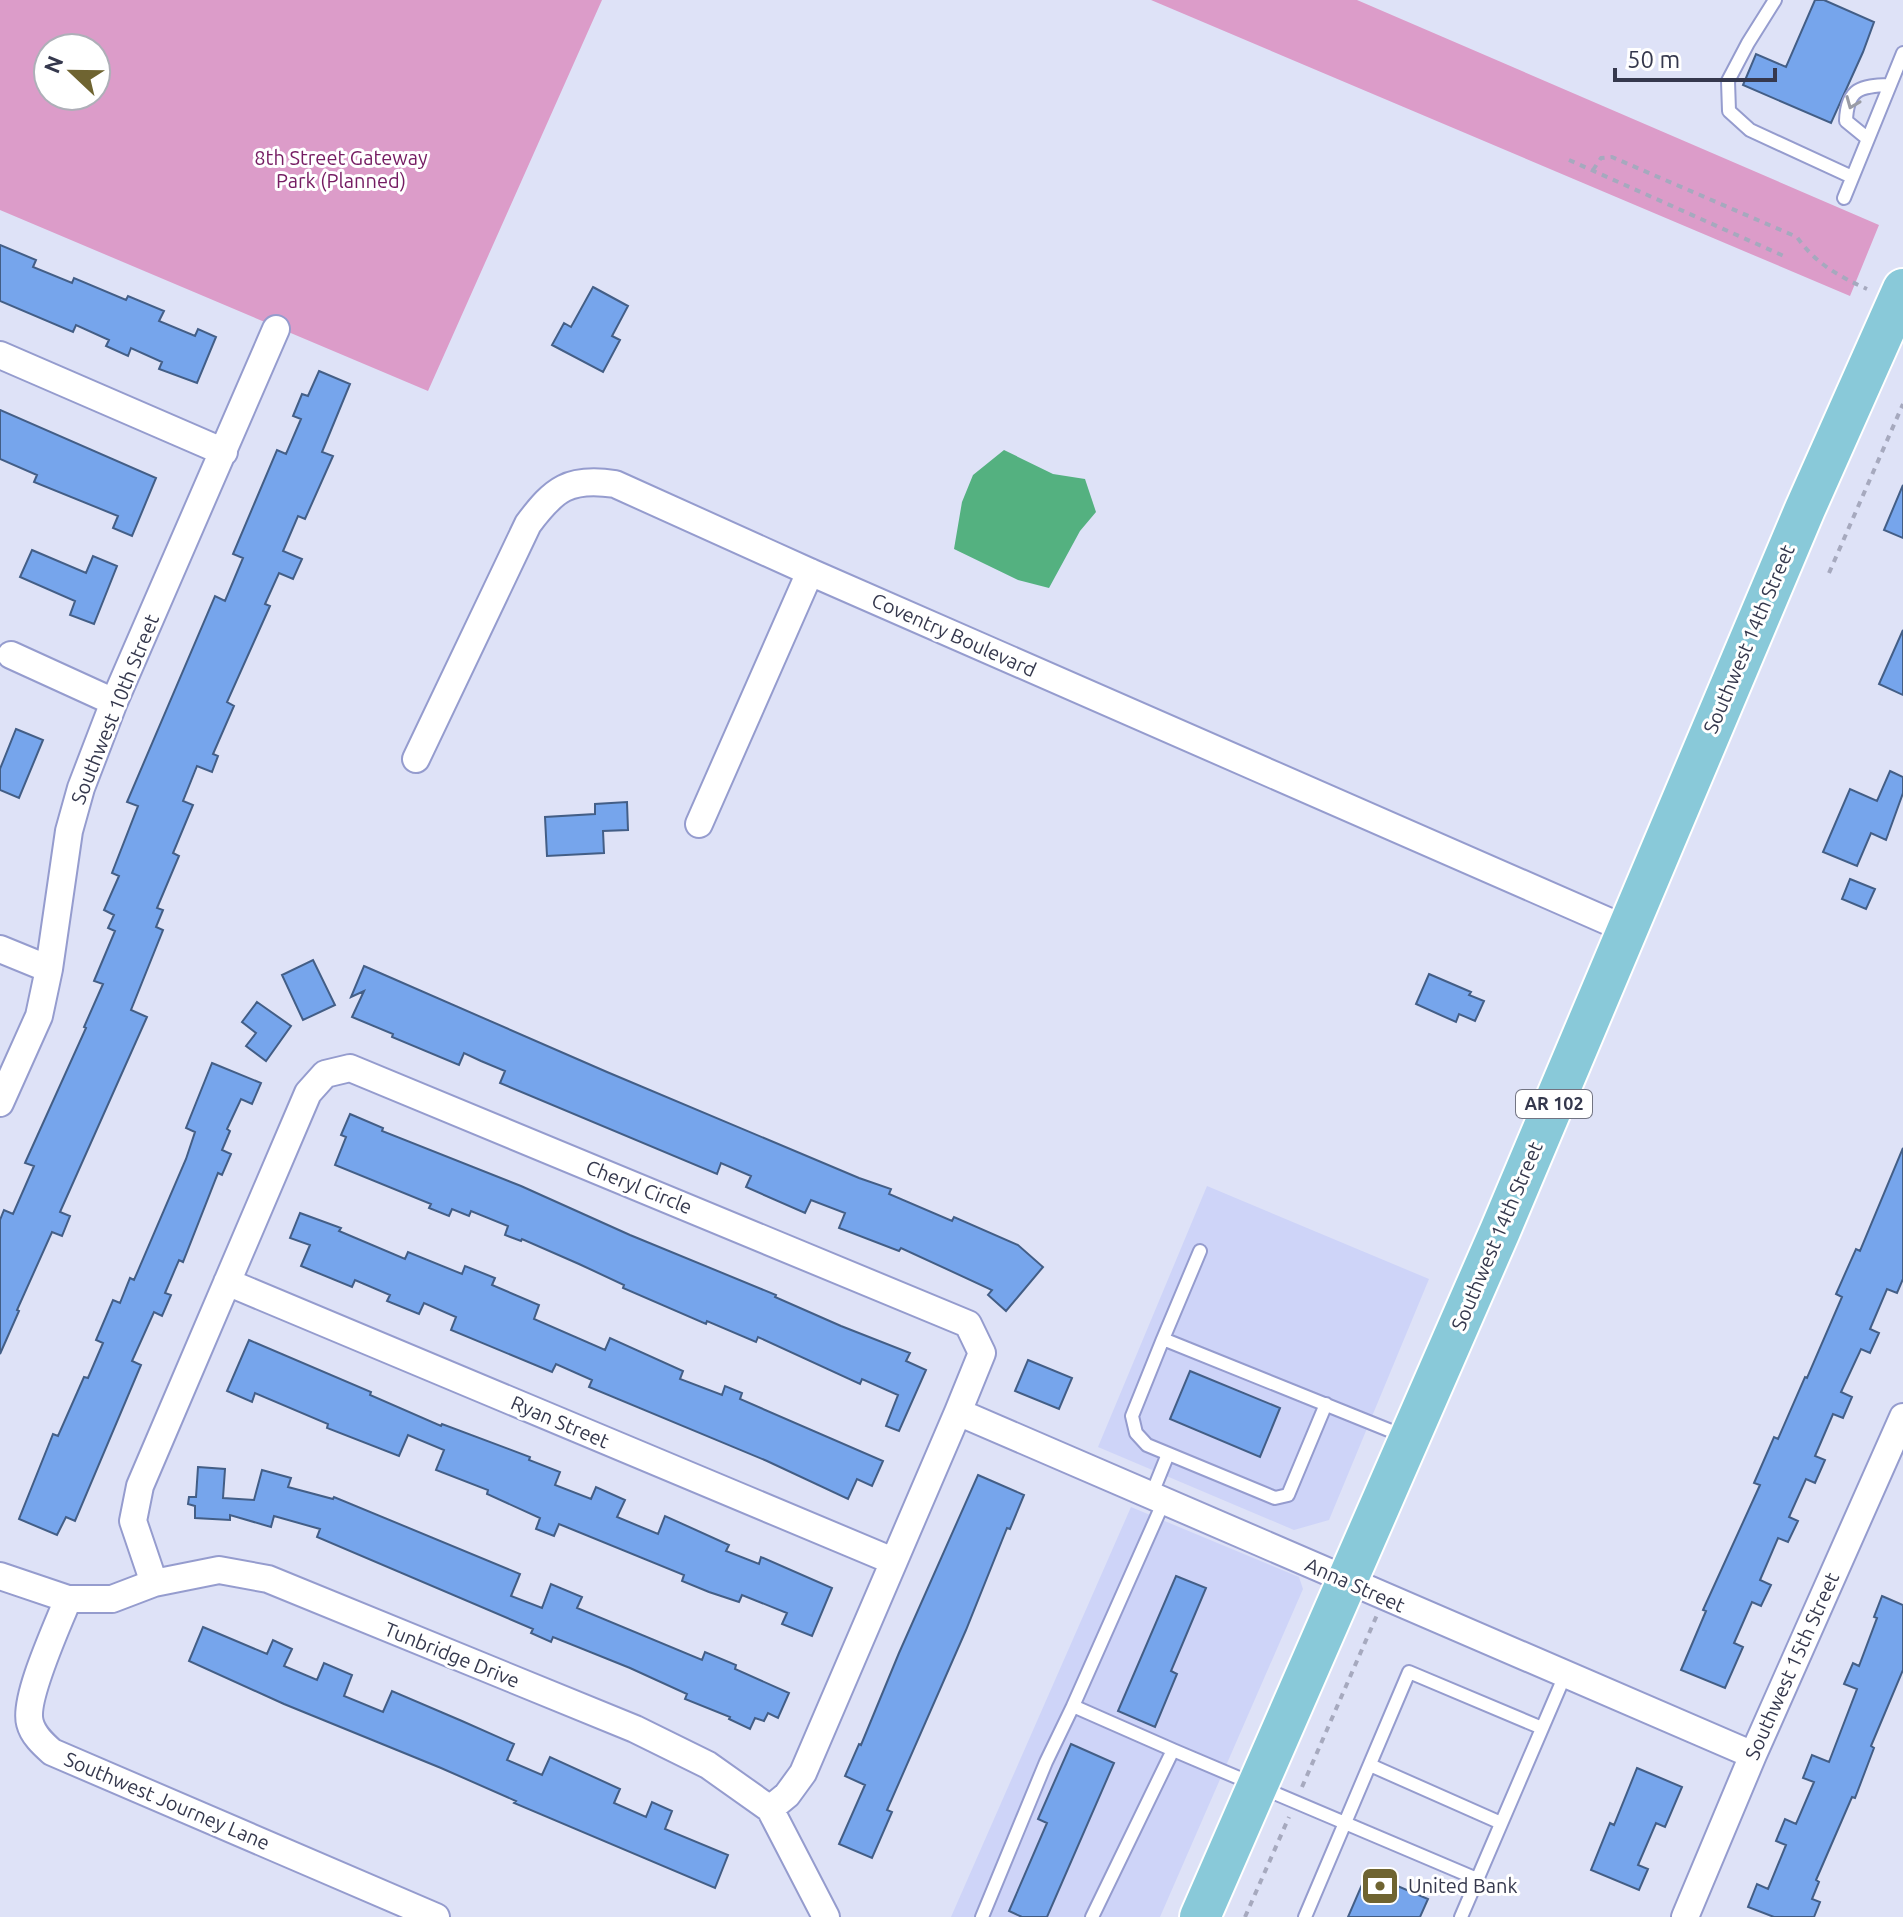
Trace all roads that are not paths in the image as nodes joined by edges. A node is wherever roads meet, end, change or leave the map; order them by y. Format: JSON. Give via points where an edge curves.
{"nodes":[{"id":1,"x":1775,"y":0,"type":"edge"},
{"id":2,"x":1903,"y":53,"type":"edge"},
{"id":3,"x":1889,"y":85,"type":"junction"},
{"id":4,"x":1868,"y":139,"type":"junction"},
{"id":5,"x":1852,"y":177,"type":"junction"},
{"id":6,"x":1844,"y":198,"type":"dead end"},
{"id":7,"x":1891,"y":304,"type":"edge"},
{"id":8,"x":276,"y":329,"type":"dead end"},
{"id":9,"x":0,"y":355,"type":"edge"},
{"id":10,"x":224,"y":452,"type":"junction"},
{"id":11,"x":810,"y":572,"type":"junction"},
{"id":12,"x":11,"y":655,"type":"dead end"},
{"id":13,"x":114,"y":702,"type":"junction"},
{"id":14,"x":416,"y":759,"type":"dead end"},
{"id":15,"x":699,"y":824,"type":"dead end"},
{"id":16,"x":1628,"y":930,"type":"junction"},
{"id":17,"x":0,"y":949,"type":"edge"},
{"id":18,"x":49,"y":969,"type":"junction"},
{"id":19,"x":0,"y":1103,"type":"edge"},
{"id":20,"x":1200,"y":1251,"type":"dead end"},
{"id":21,"x":227,"y":1282,"type":"junction"},
{"id":22,"x":1163,"y":1339,"type":"junction"},
{"id":23,"x":1326,"y":1404,"type":"junction"},
{"id":24,"x":958,"y":1412,"type":"junction"},
{"id":25,"x":1903,"y":1417,"type":"edge"},
{"id":26,"x":1409,"y":1438,"type":"junction"},
{"id":27,"x":1168,"y":1454,"type":"junction"},
{"id":28,"x":1158,"y":1498,"type":"junction"},
{"id":29,"x":893,"y":1561,"type":"junction"},
{"id":30,"x":0,"y":1576,"type":"edge"},
{"id":31,"x":1347,"y":1582,"type":"junction"},
{"id":32,"x":154,"y":1583,"type":"junction"},
{"id":33,"x":68,"y":1599,"type":"junction"},
{"id":34,"x":1565,"y":1675,"type":"junction"},
{"id":35,"x":1073,"y":1706,"type":"junction"},
{"id":36,"x":1542,"y":1728,"type":"junction"},
{"id":37,"x":1173,"y":1750,"type":"junction"},
{"id":38,"x":1753,"y":1755,"type":"junction"},
{"id":39,"x":1370,"y":1765,"type":"junction"},
{"id":40,"x":1258,"y":1786,"type":"junction"},
{"id":41,"x":770,"y":1809,"type":"junction"},
{"id":42,"x":1345,"y":1823,"type":"junction"},
{"id":43,"x":1501,"y":1823,"type":"junction"},
{"id":44,"x":1477,"y":1879,"type":"junction"},
{"id":45,"x":436,"y":1917,"type":"edge"},
{"id":46,"x":826,"y":1917,"type":"edge"},
{"id":47,"x":982,"y":1917,"type":"edge"},
{"id":48,"x":1092,"y":1917,"type":"edge"},
{"id":49,"x":1200,"y":1917,"type":"edge"},
{"id":50,"x":1305,"y":1917,"type":"edge"},
{"id":51,"x":1461,"y":1917,"type":"edge"},
{"id":52,"x":1685,"y":1917,"type":"edge"}],
"edges":[{"from":1,"to":5,"type":"lane","via":[[1728,81],[1729,111],[1750,130]]},
{"from":2,"to":3,"type":"lane"},
{"from":3,"to":4,"type":"lane"},
{"from":3,"to":4,"type":"lane","one_way":true,"via":[[1864,86],[1850,100],[1846,121]]},
{"from":4,"to":5,"type":"lane"},
{"from":5,"to":6,"type":"lane"},
{"from":7,"to":16,"type":"main road","name":"Southwest 14th Street","number":"AR 102"},
{"from":8,"to":10,"type":"street","name":"Southwest 10th Street"},
{"from":9,"to":10,"type":"street"},
{"from":10,"to":13,"type":"street","name":"Southwest 10th Street"},
{"from":11,"to":14,"type":"street","name":"Coventry Boulevard","via":[[615,484],[590,480],[570,486],[548,498],[528,524]]},
{"from":11,"to":15,"type":"street"},
{"from":11,"to":16,"type":"street","name":"Coventry Boulevard"},
{"from":12,"to":13,"type":"street"},
{"from":13,"to":18,"type":"street","name":"Southwest 10th Street","via":[[69,831]]},
{"from":16,"to":26,"type":"main road","name":"Southwest 14th Street","number":"AR 102"},
{"from":17,"to":18,"type":"street"},
{"from":18,"to":19,"type":"street","name":"Southwest 10th Street","via":[[39,1016]]},
{"from":20,"to":22,"type":"lane"},
{"from":21,"to":24,"type":"street","name":"Cheryl Circle","via":[[308,1093],[325,1074],[350,1068],[968,1324],[982,1353]]},
{"from":21,"to":29,"type":"street","name":"Ryan Street"},
{"from":21,"to":32,"type":"street","name":"Cheryl Circle","via":[[140,1486],[133,1521]]},
{"from":22,"to":23,"type":"lane"},
{"from":22,"to":27,"type":"lane","via":[[1132,1416],[1136,1433],[1147,1445]]},
{"from":23,"to":26,"type":"lane"},
{"from":23,"to":27,"type":"lane","via":[[1288,1495],[1275,1498]]},
{"from":24,"to":28,"type":"street","name":"Anna Street"},
{"from":24,"to":29,"type":"street","name":"Cheryl Circle"},
{"from":25,"to":38,"type":"street","name":"Southwest 15th Street"},
{"from":26,"to":31,"type":"main road","name":"Southwest 14th Street","number":"AR 102"},
{"from":27,"to":28,"type":"lane"},
{"from":28,"to":31,"type":"street","name":"Anna Street"},
{"from":28,"to":35,"type":"lane"},
{"from":29,"to":41,"type":"street","name":"Cheryl Circle","via":[[803,1773]]},
{"from":30,"to":33,"type":"street","name":"Tunbridge Drive"},
{"from":31,"to":34,"type":"street","name":"Anna Street"},
{"from":31,"to":40,"type":"main road","name":"Southwest 14th Street","number":"AR 102"},
{"from":32,"to":33,"type":"street","name":"Tunbridge Drive","via":[[112,1599]]},
{"from":32,"to":41,"type":"street","name":"Tunbridge Drive","via":[[219,1570],[268,1579],[635,1729],[708,1765]]},
{"from":33,"to":45,"type":"street","name":"Southwest Journey Lane","via":[[29,1701],[29,1722],[52,1752]]},
{"from":34,"to":36,"type":"lane"},
{"from":34,"to":38,"type":"street","name":"Anna Street"},
{"from":35,"to":37,"type":"lane"},
{"from":35,"to":47,"type":"lane"},
{"from":36,"to":39,"type":"lane","via":[[1409,1672]]},
{"from":36,"to":43,"type":"lane"},
{"from":37,"to":40,"type":"lane"},
{"from":37,"to":48,"type":"lane"},
{"from":38,"to":52,"type":"street","name":"Southwest 15th Street"},
{"from":39,"to":42,"type":"lane"},
{"from":39,"to":43,"type":"lane"},
{"from":40,"to":42,"type":"lane"},
{"from":40,"to":49,"type":"main road","name":"Southwest 14th Street","number":"AR 102"},
{"from":41,"to":46,"type":"street","name":"Tunbridge Drive"},
{"from":42,"to":44,"type":"lane"},
{"from":42,"to":50,"type":"lane"},
{"from":43,"to":44,"type":"lane"},
{"from":44,"to":51,"type":"lane"}]}
